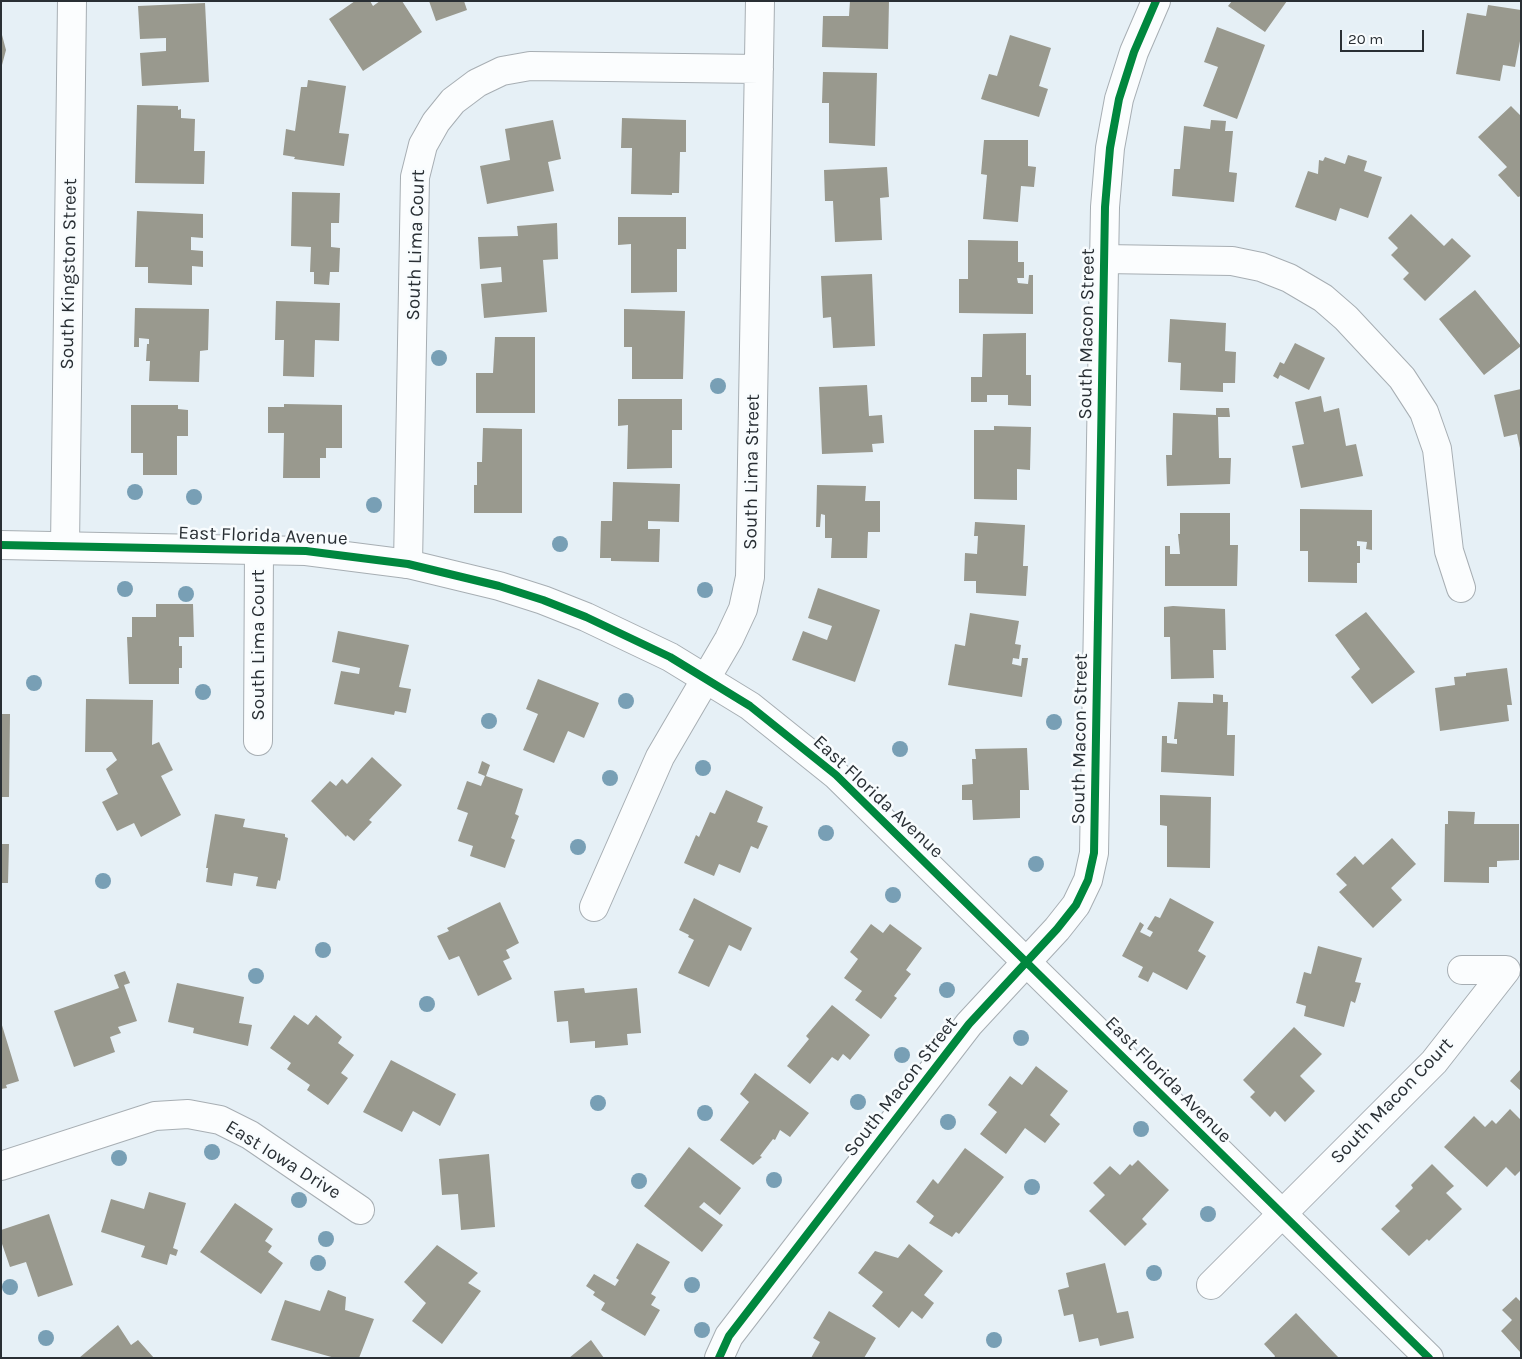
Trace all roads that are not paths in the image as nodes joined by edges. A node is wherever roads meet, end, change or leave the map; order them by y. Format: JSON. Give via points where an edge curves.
{"nodes":[{"id":1,"x":72,"y":1,"type":"edge"},
{"id":2,"x":760,"y":1,"type":"edge"},
{"id":3,"x":1156,"y":1,"type":"edge"},
{"id":4,"x":759,"y":69,"type":"junction"},
{"id":5,"x":1104,"y":259,"type":"junction"},
{"id":6,"x":1,"y":545,"type":"edge"},
{"id":7,"x":65,"y":546,"type":"junction"},
{"id":8,"x":259,"y":550,"type":"junction"},
{"id":9,"x":408,"y":564,"type":"junction"},
{"id":10,"x":1461,"y":588,"type":"dead end"},
{"id":11,"x":706,"y":678,"type":"junction"},
{"id":12,"x":258,"y":741,"type":"dead end"},
{"id":13,"x":594,"y":907,"type":"dead end"},
{"id":14,"x":1026,"y":962,"type":"junction"},
{"id":15,"x":1462,"y":970,"type":"dead end"},
{"id":16,"x":1,"y":1166,"type":"edge"},
{"id":17,"x":360,"y":1210,"type":"dead end"},
{"id":18,"x":1282,"y":1214,"type":"junction"},
{"id":19,"x":1211,"y":1285,"type":"dead end"},
{"id":20,"x":719,"y":1358,"type":"edge"},
{"id":21,"x":1429,"y":1358,"type":"edge"}],
"edges":[{"from":1,"to":7,"type":"street","name":"South Kingston Street"},
{"from":2,"to":4,"type":"street","name":"South Lima Street"},
{"from":3,"to":5,"type":"street","name":"South Macon Street","via":[[1134,52],[1119,99],[1110,148]]},
{"from":4,"to":9,"type":"street","name":"South Lima Court","via":[[530,66],[502,71],[477,83],[453,101],[436,122],[423,145],[415,177]]},
{"from":4,"to":11,"type":"street","name":"South Lima Street","via":[[750,577],[743,609]]},
{"from":5,"to":10,"type":"street","name":"South Macon Street","via":[[1232,261],[1261,267],[1289,278],[1323,298],[1346,318],[1402,378],[1424,412],[1437,449],[1449,551]]},
{"from":5,"to":14,"type":"street","name":"South Macon Street","via":[[1094,853],[1088,880],[1076,905]]},
{"from":6,"to":7,"type":"street","name":"East Florida Avenue"},
{"from":7,"to":8,"type":"street","name":"East Florida Avenue"},
{"from":8,"to":9,"type":"street","name":"East Florida Avenue","via":[[352,556]]},
{"from":8,"to":12,"type":"street","name":"South Lima Court"},
{"from":9,"to":11,"type":"street","name":"East Florida Avenue","via":[[499,586],[586,617]]},
{"from":11,"to":13,"type":"street","name":"South Lima Street","via":[[660,757]]},
{"from":11,"to":14,"type":"street","name":"East Florida Avenue","via":[[750,706],[836,775]]},
{"from":14,"to":18,"type":"street","name":"East Florida Avenue"},
{"from":14,"to":20,"type":"street","name":"South Macon Street","via":[[970,1024],[729,1336]]},
{"from":15,"to":18,"type":"street","name":"South Macon Court","via":[[1506,970],[1434,1062]]},
{"from":16,"to":17,"type":"street","name":"East Iowa Drive","via":[[155,1116],[188,1114],[220,1120],[250,1135]]},
{"from":18,"to":19,"type":"street"},
{"from":18,"to":21,"type":"street","name":"East Florida Avenue"}]}
